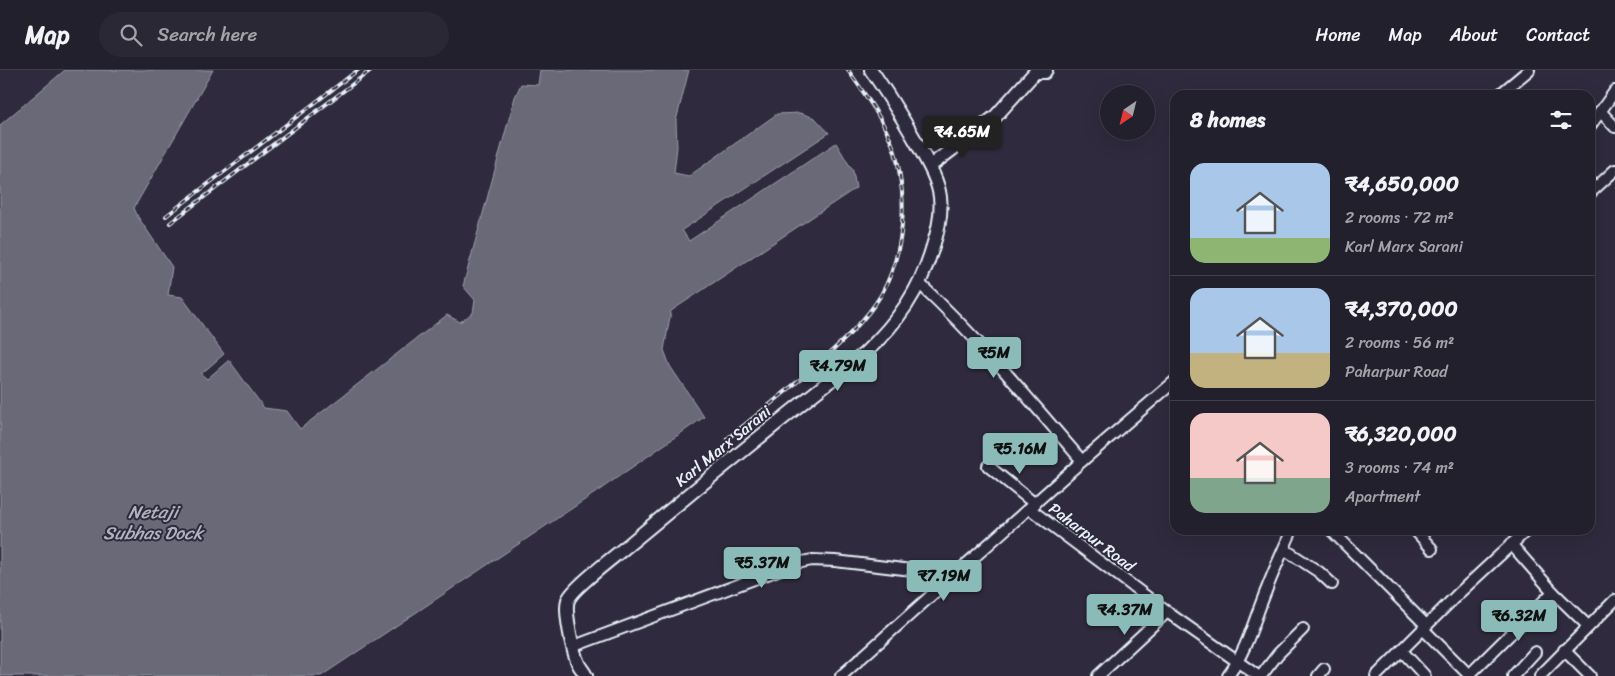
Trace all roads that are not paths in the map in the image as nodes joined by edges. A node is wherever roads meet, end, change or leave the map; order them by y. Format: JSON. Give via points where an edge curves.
{"nodes":[{"id":1,"x":871,"y":70,"type":"edge"},
{"id":2,"x":1048,"y":70,"type":"edge"},
{"id":3,"x":1528,"y":70,"type":"edge"},
{"id":4,"x":1033,"y":71,"type":"edge"},
{"id":5,"x":1505,"y":90,"type":"edge"},
{"id":6,"x":1615,"y":90,"type":"edge"},
{"id":7,"x":1600,"y":111,"type":"junction"},
{"id":8,"x":1595,"y":118,"type":"edge"},
{"id":9,"x":1615,"y":127,"type":"edge"},
{"id":10,"x":930,"y":166,"type":"junction"},
{"id":11,"x":1615,"y":170,"type":"edge"},
{"id":12,"x":1595,"y":187,"type":"edge"},
{"id":13,"x":920,"y":284,"type":"junction"},
{"id":14,"x":1170,"y":385,"type":"edge"},
{"id":15,"x":1082,"y":461,"type":"junction"},
{"id":16,"x":988,"y":466,"type":"dead end"},
{"id":17,"x":1032,"y":507,"type":"junction"},
{"id":18,"x":1290,"y":535,"type":"edge"},
{"id":19,"x":1336,"y":535,"type":"edge"},
{"id":20,"x":1419,"y":535,"type":"edge"},
{"id":21,"x":1521,"y":535,"type":"edge"},
{"id":22,"x":1511,"y":544,"type":"junction"},
{"id":23,"x":1284,"y":549,"type":"junction"},
{"id":24,"x":1432,"y":549,"type":"dead end"},
{"id":25,"x":955,"y":575,"type":"junction"},
{"id":26,"x":1332,"y":584,"type":"dead end"},
{"id":27,"x":1553,"y":592,"type":"junction"},
{"id":28,"x":1615,"y":600,"type":"edge"},
{"id":29,"x":1167,"y":612,"type":"junction"},
{"id":30,"x":1588,"y":626,"type":"junction"},
{"id":31,"x":1424,"y":627,"type":"junction"},
{"id":32,"x":1303,"y":629,"type":"dead end"},
{"id":33,"x":574,"y":646,"type":"junction"},
{"id":34,"x":1564,"y":650,"type":"junction"},
{"id":35,"x":1402,"y":651,"type":"junction"},
{"id":36,"x":1535,"y":652,"type":"dead end"},
{"id":37,"x":1238,"y":662,"type":"junction"},
{"id":38,"x":578,"y":670,"type":"edge"},
{"id":39,"x":586,"y":676,"type":"edge"},
{"id":40,"x":841,"y":676,"type":"edge"},
{"id":41,"x":1098,"y":676,"type":"edge"},
{"id":42,"x":1228,"y":676,"type":"edge"},
{"id":43,"x":1260,"y":676,"type":"edge"},
{"id":44,"x":1376,"y":676,"type":"edge"},
{"id":45,"x":1426,"y":676,"type":"edge"},
{"id":46,"x":1470,"y":676,"type":"edge"},
{"id":47,"x":1512,"y":676,"type":"edge"},
{"id":48,"x":1540,"y":676,"type":"edge"},
{"id":49,"x":1590,"y":676,"type":"edge"}],
"edges":[{"from":1,"to":10,"type":"main road","name":"Karl Marx Sarani","via":[[898,109]]},
{"from":2,"to":4,"type":"street","via":[[1045,73]]},
{"from":3,"to":5,"type":"street"},
{"from":4,"to":10,"type":"main road","via":[[990,112],[979,128]]},
{"from":6,"to":7,"type":"street"},
{"from":7,"to":8,"type":"street"},
{"from":7,"to":9,"type":"street"},
{"from":10,"to":13,"type":"main road","name":"Karl Marx Sarani","via":[[940,197],[940,220]]},
{"from":11,"to":12,"type":"street"},
{"from":13,"to":15,"type":"street","via":[[979,344]]},
{"from":13,"to":33,"type":"main road","name":"Karl Marx Sarani","via":[[898,318],[864,354],[570,597],[567,610]]},
{"from":14,"to":15,"type":"street"},
{"from":15,"to":17,"type":"street"},
{"from":16,"to":17,"type":"street","name":"Paharpur Road"},
{"from":17,"to":25,"type":"street"},
{"from":17,"to":29,"type":"street","name":"Paharpur Road"},
{"from":18,"to":23,"type":"street"},
{"from":19,"to":31,"type":"street"},
{"from":20,"to":24,"type":"street"},
{"from":21,"to":22,"type":"street"},
{"from":22,"to":27,"type":"street"},
{"from":22,"to":31,"type":"street"},
{"from":23,"to":26,"type":"street"},
{"from":23,"to":37,"type":"street"},
{"from":25,"to":33,"type":"street","via":[[835,561],[804,561]]},
{"from":25,"to":40,"type":"street"},
{"from":27,"to":30,"type":"street"},
{"from":27,"to":46,"type":"street"},
{"from":28,"to":30,"type":"street"},
{"from":29,"to":37,"type":"street","name":"Paharpur Road"},
{"from":29,"to":41,"type":"street"},
{"from":30,"to":34,"type":"street"},
{"from":31,"to":35,"type":"street"},
{"from":31,"to":46,"type":"street"},
{"from":32,"to":43,"type":"street"},
{"from":33,"to":38,"type":"main road","name":"Karl Marx Sarani"},
{"from":34,"to":48,"type":"street"},
{"from":34,"to":49,"type":"street"},
{"from":35,"to":44,"type":"street"},
{"from":35,"to":45,"type":"street"},
{"from":36,"to":47,"type":"street"},
{"from":37,"to":42,"type":"street"},
{"from":37,"to":43,"type":"street","name":"Paharpur Road"},
{"from":38,"to":39,"type":"main road","name":"Karl Marx Sarani"}]}
